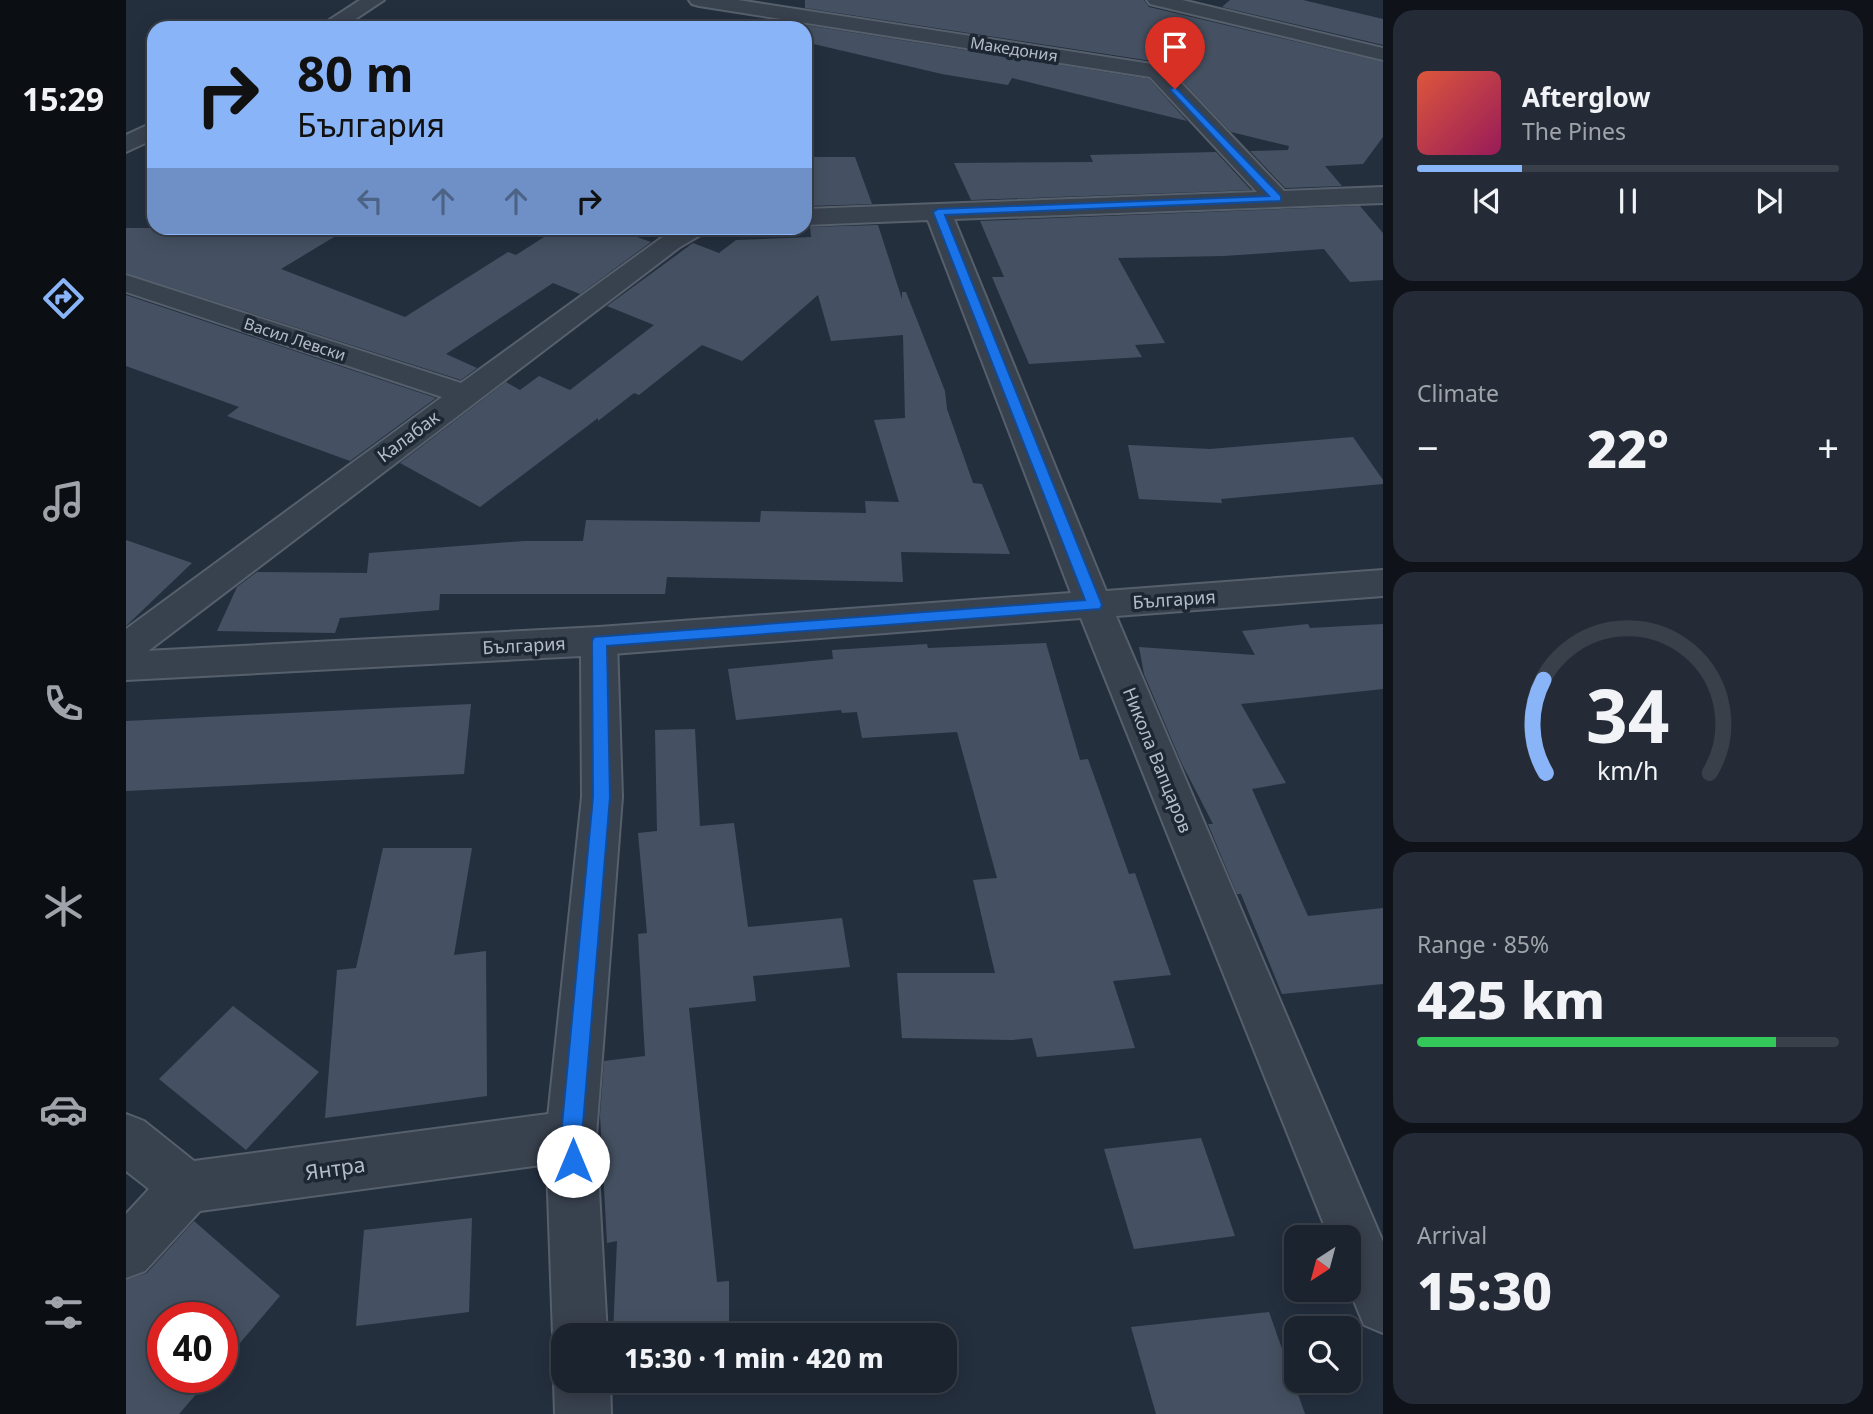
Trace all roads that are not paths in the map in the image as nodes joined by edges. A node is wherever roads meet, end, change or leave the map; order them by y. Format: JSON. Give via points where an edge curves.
{"nodes":[{"id":1,"x":374,"y":0,"type":"edge"},
{"id":2,"x":699,"y":0,"type":"edge"},
{"id":3,"x":1157,"y":0,"type":"edge"},
{"id":4,"x":751,"y":12,"type":"edge"},
{"id":5,"x":339,"y":21,"type":"edge"},
{"id":6,"x":1383,"y":54,"type":"edge"},
{"id":7,"x":147,"y":133,"type":"edge"},
{"id":8,"x":126,"y":145,"type":"edge"},
{"id":9,"x":1383,"y":195,"type":"edge"},
{"id":10,"x":1277,"y":199,"type":"junction"},
{"id":11,"x":938,"y":212,"type":"junction"},
{"id":12,"x":812,"y":217,"type":"edge"},
{"id":13,"x":681,"y":235,"type":"edge"},
{"id":14,"x":126,"y":284,"type":"edge"},
{"id":15,"x":465,"y":394,"type":"junction"},
{"id":16,"x":1383,"y":583,"type":"edge"},
{"id":17,"x":1094,"y":605,"type":"junction"},
{"id":18,"x":599,"y":641,"type":"junction"},
{"id":19,"x":126,"y":648,"type":"edge"},
{"id":20,"x":126,"y":666,"type":"edge"},
{"id":21,"x":572,"y":1136,"type":"junction"},
{"id":22,"x":126,"y":1139,"type":"edge"},
{"id":23,"x":187,"y":1187,"type":"junction"},
{"id":24,"x":126,"y":1252,"type":"edge"},
{"id":25,"x":1379,"y":1288,"type":"edge"},
{"id":26,"x":580,"y":1323,"type":"edge"},
{"id":27,"x":582,"y":1393,"type":"edge"},
{"id":28,"x":583,"y":1414,"type":"edge"}],
"edges":[{"from":1,"to":5,"type":"street"},
{"from":2,"to":4,"type":"street","name":"Македония"},
{"from":3,"to":6,"type":"street"},
{"from":4,"to":10,"type":"street","name":"Македония","via":[[1157,71]]},
{"from":7,"to":8,"type":"street"},
{"from":9,"to":10,"type":"street"},
{"from":10,"to":11,"type":"street"},
{"from":11,"to":12,"type":"street"},
{"from":11,"to":17,"type":"street","name":"Никола Вапцаров"},
{"from":13,"to":15,"type":"street","name":"Калабак"},
{"from":14,"to":15,"type":"street","name":"Васил Левски"},
{"from":15,"to":19,"type":"street","name":"Калабак"},
{"from":16,"to":17,"type":"street","name":"България"},
{"from":17,"to":18,"type":"street","name":"България"},
{"from":17,"to":25,"type":"street","name":"Никола Вапцаров"},
{"from":18,"to":20,"type":"street","name":"България"},
{"from":18,"to":21,"type":"street","via":[[601,797]]},
{"from":21,"to":23,"type":"street","name":"Янтра"},
{"from":21,"to":26,"type":"street"},
{"from":22,"to":23,"type":"street"},
{"from":23,"to":24,"type":"street"},
{"from":27,"to":28,"type":"street"}]}
